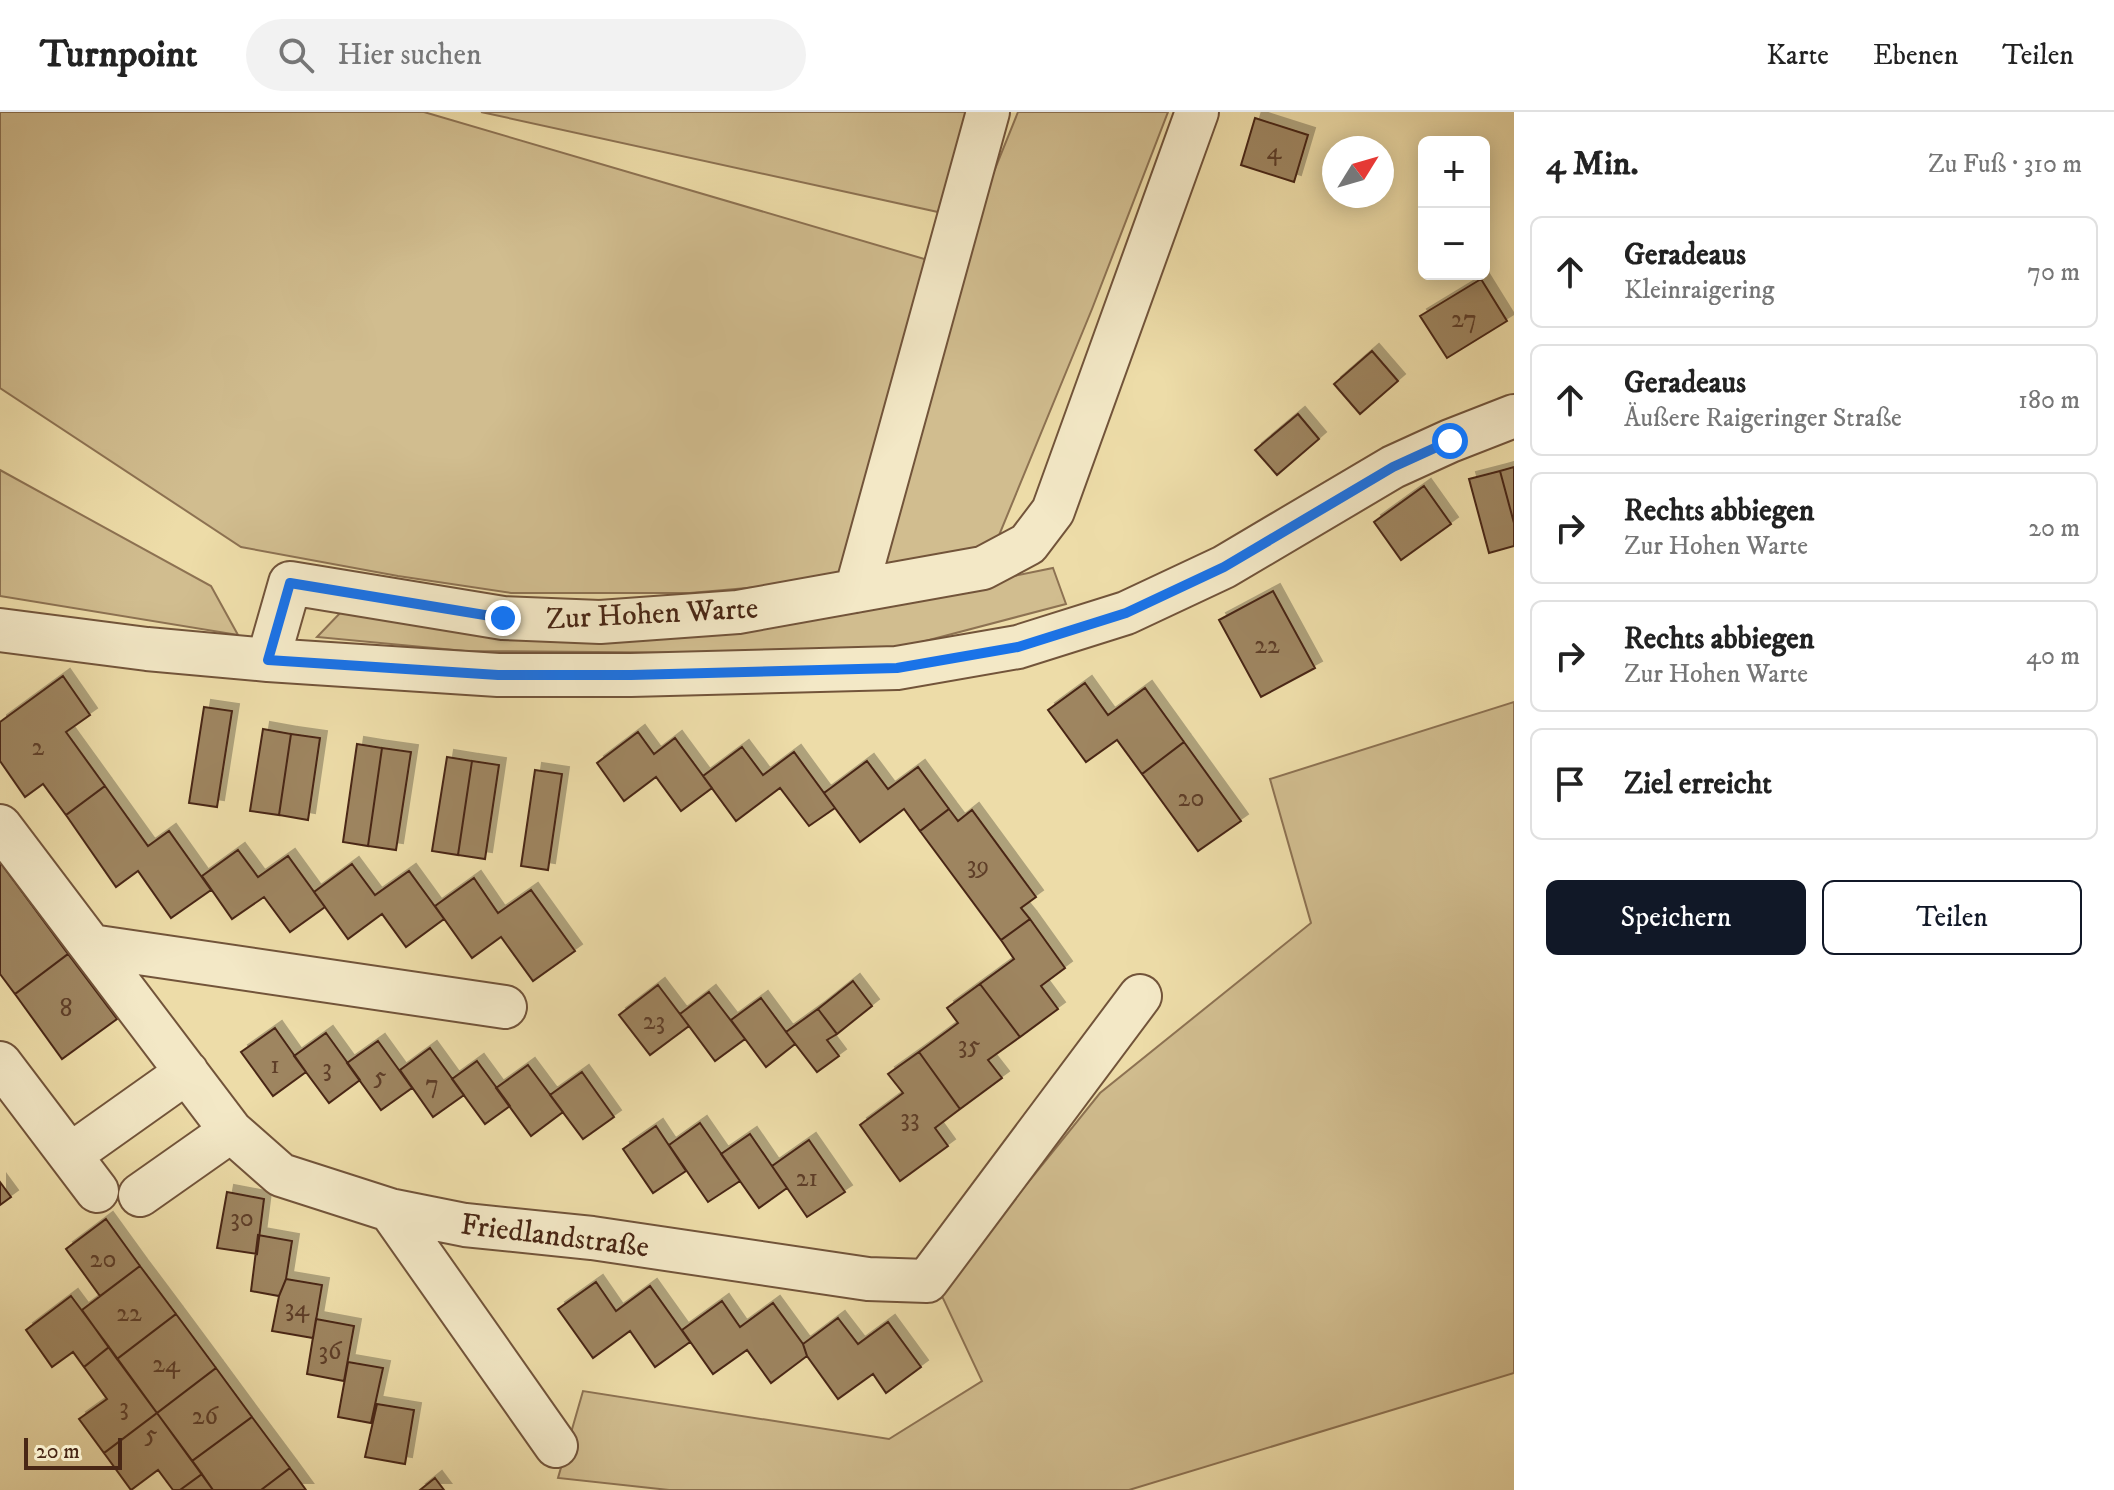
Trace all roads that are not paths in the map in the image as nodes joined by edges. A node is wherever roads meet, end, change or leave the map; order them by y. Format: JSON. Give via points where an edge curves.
{"nodes":[{"id":1,"x":988,"y":112,"type":"edge"},
{"id":2,"x":1197,"y":112,"type":"edge"},
{"id":3,"x":1514,"y":416,"type":"edge"},
{"id":4,"x":856,"y":591,"type":"junction"},
{"id":5,"x":0,"y":630,"type":"edge"},
{"id":6,"x":268,"y":660,"type":"junction"},
{"id":7,"x":0,"y":826,"type":"edge"},
{"id":8,"x":91,"y":946,"type":"junction"},
{"id":9,"x":1140,"y":996,"type":"dead end"},
{"id":10,"x":505,"y":1007,"type":"dead end"},
{"id":11,"x":0,"y":1063,"type":"edge"},
{"id":12,"x":187,"y":1072,"type":"junction"},
{"id":13,"x":231,"y":1131,"type":"junction"},
{"id":14,"x":70,"y":1155,"type":"junction"},
{"id":15,"x":97,"y":1191,"type":"dead end"},
{"id":16,"x":140,"y":1195,"type":"dead end"},
{"id":17,"x":390,"y":1210,"type":"junction"},
{"id":18,"x":556,"y":1446,"type":"dead end"}],
"edges":[{"from":1,"to":4,"type":"street"},
{"from":2,"to":4,"type":"street","name":"Zur Hohen Warte","via":[[1053,511],[1028,544],[983,568]]},
{"from":3,"to":6,"type":"street","via":[[1393,467],[1224,567],[1126,613],[1018,647],[897,668],[498,675]]},
{"from":4,"to":6,"type":"street","name":"Zur Hohen Warte","via":[[738,612],[600,622],[503,618],[290,583]]},
{"from":5,"to":6,"type":"street"},
{"from":7,"to":8,"type":"street","name":"Friedlandstraße"},
{"from":8,"to":10,"type":"street"},
{"from":8,"to":12,"type":"street","name":"Friedlandstraße"},
{"from":9,"to":17,"type":"street","name":"Friedlandstraße","via":[[927,1281],[868,1279],[465,1225]]},
{"from":11,"to":14,"type":"street"},
{"from":12,"to":13,"type":"street","name":"Friedlandstraße"},
{"from":12,"to":14,"type":"street"},
{"from":13,"to":16,"type":"street"},
{"from":13,"to":17,"type":"street","name":"Friedlandstraße","via":[[281,1175]]},
{"from":14,"to":15,"type":"street"},
{"from":17,"to":18,"type":"street"}]}
